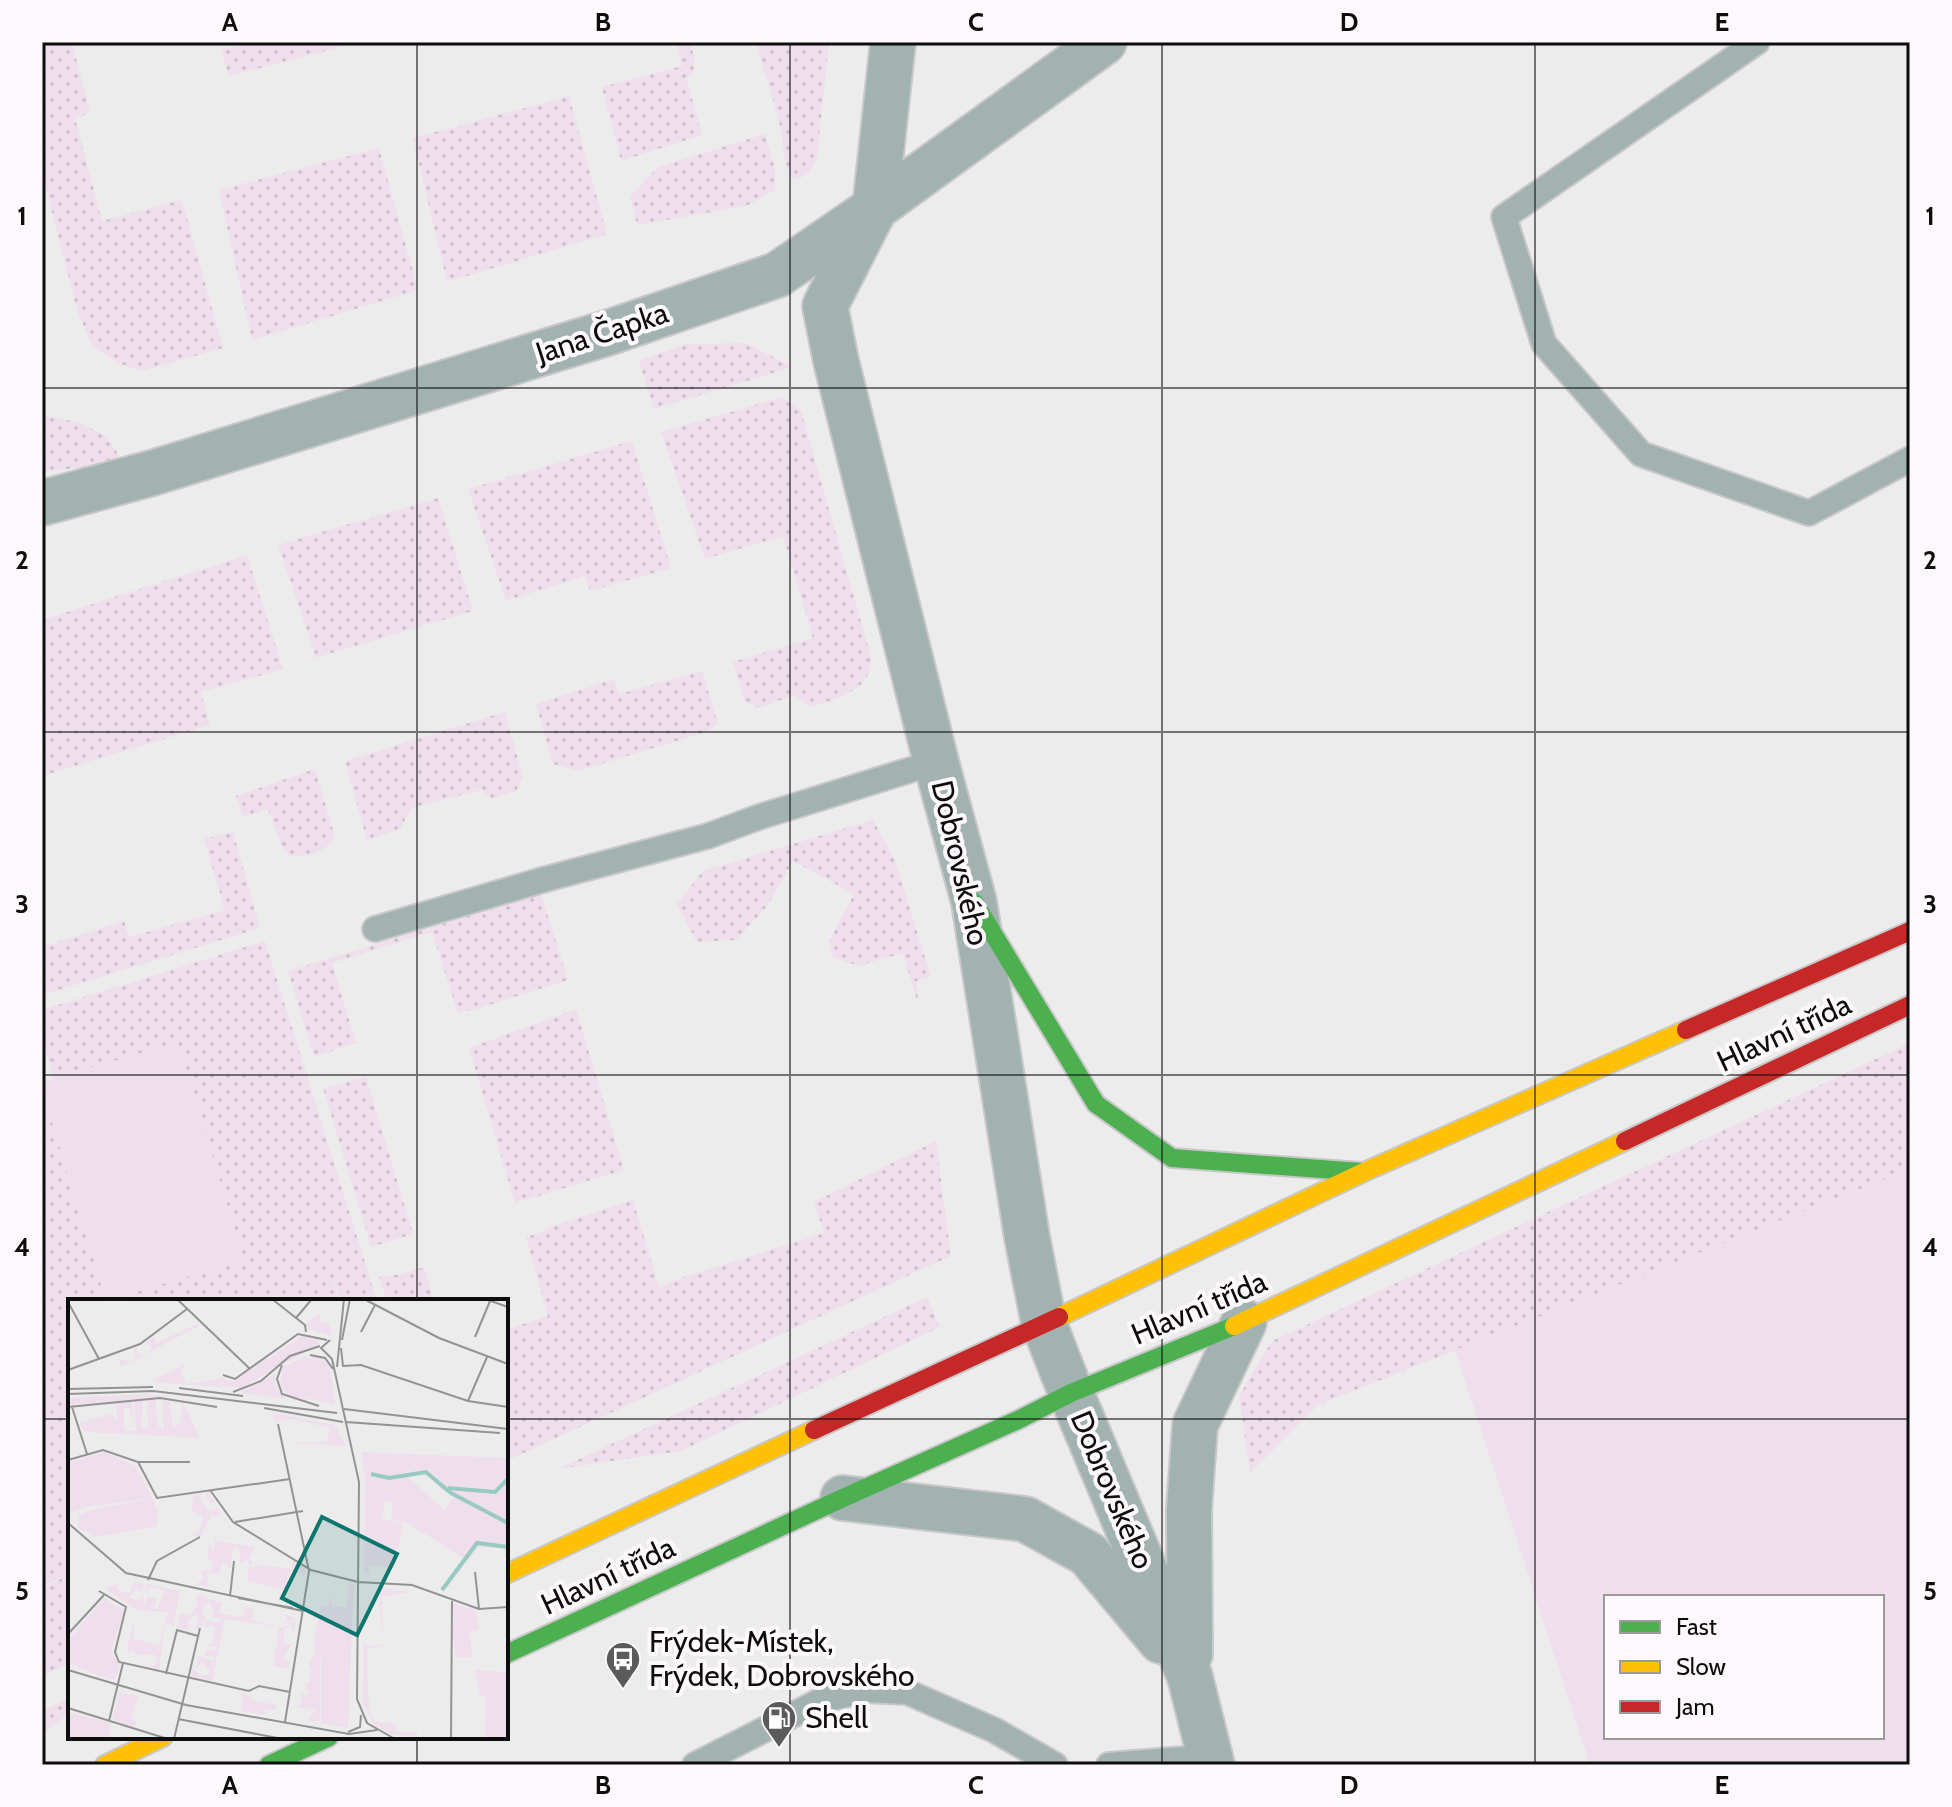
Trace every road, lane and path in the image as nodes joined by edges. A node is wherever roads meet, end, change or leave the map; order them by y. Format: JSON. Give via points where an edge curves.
{"nodes":[{"id":1,"x":893,"y":42,"type":"edge"},
{"id":2,"x":1104,"y":42,"type":"edge"},
{"id":3,"x":1757,"y":42,"type":"edge"},
{"id":4,"x":875,"y":208,"type":"junction"},
{"id":5,"x":1910,"y":459,"type":"edge"},
{"id":6,"x":42,"y":503,"type":"edge"},
{"id":7,"x":936,"y":762,"type":"junction"},
{"id":8,"x":974,"y":902,"type":"junction"},
{"id":9,"x":375,"y":929,"type":"dead end"},
{"id":10,"x":1910,"y":931,"type":"edge"},
{"id":11,"x":1910,"y":1005,"type":"edge"},
{"id":12,"x":1364,"y":1172,"type":"junction"},
{"id":13,"x":1244,"y":1322,"type":"junction"},
{"id":14,"x":1044,"y":1324,"type":"junction"},
{"id":15,"x":1071,"y":1393,"type":"junction"},
{"id":16,"x":843,"y":1498,"type":"junction"},
{"id":17,"x":508,"y":1573,"type":"edge"},
{"id":18,"x":508,"y":1653,"type":"edge"},
{"id":19,"x":1190,"y":1677,"type":"junction"},
{"id":20,"x":159,"y":1739,"type":"edge"},
{"id":21,"x":325,"y":1739,"type":"edge"},
{"id":22,"x":1211,"y":1761,"type":"edge"},
{"id":23,"x":105,"y":1765,"type":"edge"},
{"id":24,"x":269,"y":1765,"type":"edge"},
{"id":25,"x":695,"y":1765,"type":"edge"},
{"id":26,"x":1055,"y":1765,"type":"edge"},
{"id":27,"x":1109,"y":1765,"type":"edge"}],
"edges":[{"from":1,"to":4,"type":"street","name":"Dobrovského"},
{"from":2,"to":4,"type":"street","name":"Jana Čapka"},
{"from":3,"to":5,"type":"lane","via":[[1504,217],[1544,344],[1641,454],[1809,513]]},
{"from":4,"to":6,"type":"street","name":"Jana Čapka","via":[[777,275],[607,333]]},
{"from":4,"to":7,"type":"street","name":"Dobrovského","via":[[825,306]]},
{"from":7,"to":8,"type":"street","name":"Dobrovského"},
{"from":7,"to":9,"type":"lane","via":[[708,836]]},
{"from":8,"to":12,"type":"main road","via":[[1096,1104],[1172,1158]]},
{"from":8,"to":14,"type":"street","name":"Dobrovského"},
{"from":10,"to":12,"type":"main road","name":"Hlavní třída"},
{"from":11,"to":13,"type":"main road","name":"Hlavní třída"},
{"from":12,"to":14,"type":"main road","name":"Hlavní třída"},
{"from":13,"to":15,"type":"main road","name":"Hlavní třída"},
{"from":13,"to":19,"type":"street","name":"Dobrovského","via":[[1195,1425],[1189,1510]]},
{"from":14,"to":15,"type":"street","name":"Dobrovského"},
{"from":14,"to":17,"type":"main road","name":"Hlavní třída"},
{"from":15,"to":16,"type":"main road","name":"Hlavní třída"},
{"from":15,"to":19,"type":"street","name":"Dobrovského"},
{"from":16,"to":18,"type":"main road","name":"Hlavní třída"},
{"from":16,"to":19,"type":"street","via":[[1025,1519],[1088,1554]]},
{"from":19,"to":22,"type":"street","name":"Dobrovského"},
{"from":20,"to":23,"type":"main road"},
{"from":21,"to":24,"type":"main road"},
{"from":22,"to":27,"type":"lane"},
{"from":25,"to":26,"type":"lane","via":[[820,1701],[865,1690],[907,1692],[994,1730]]}]}
